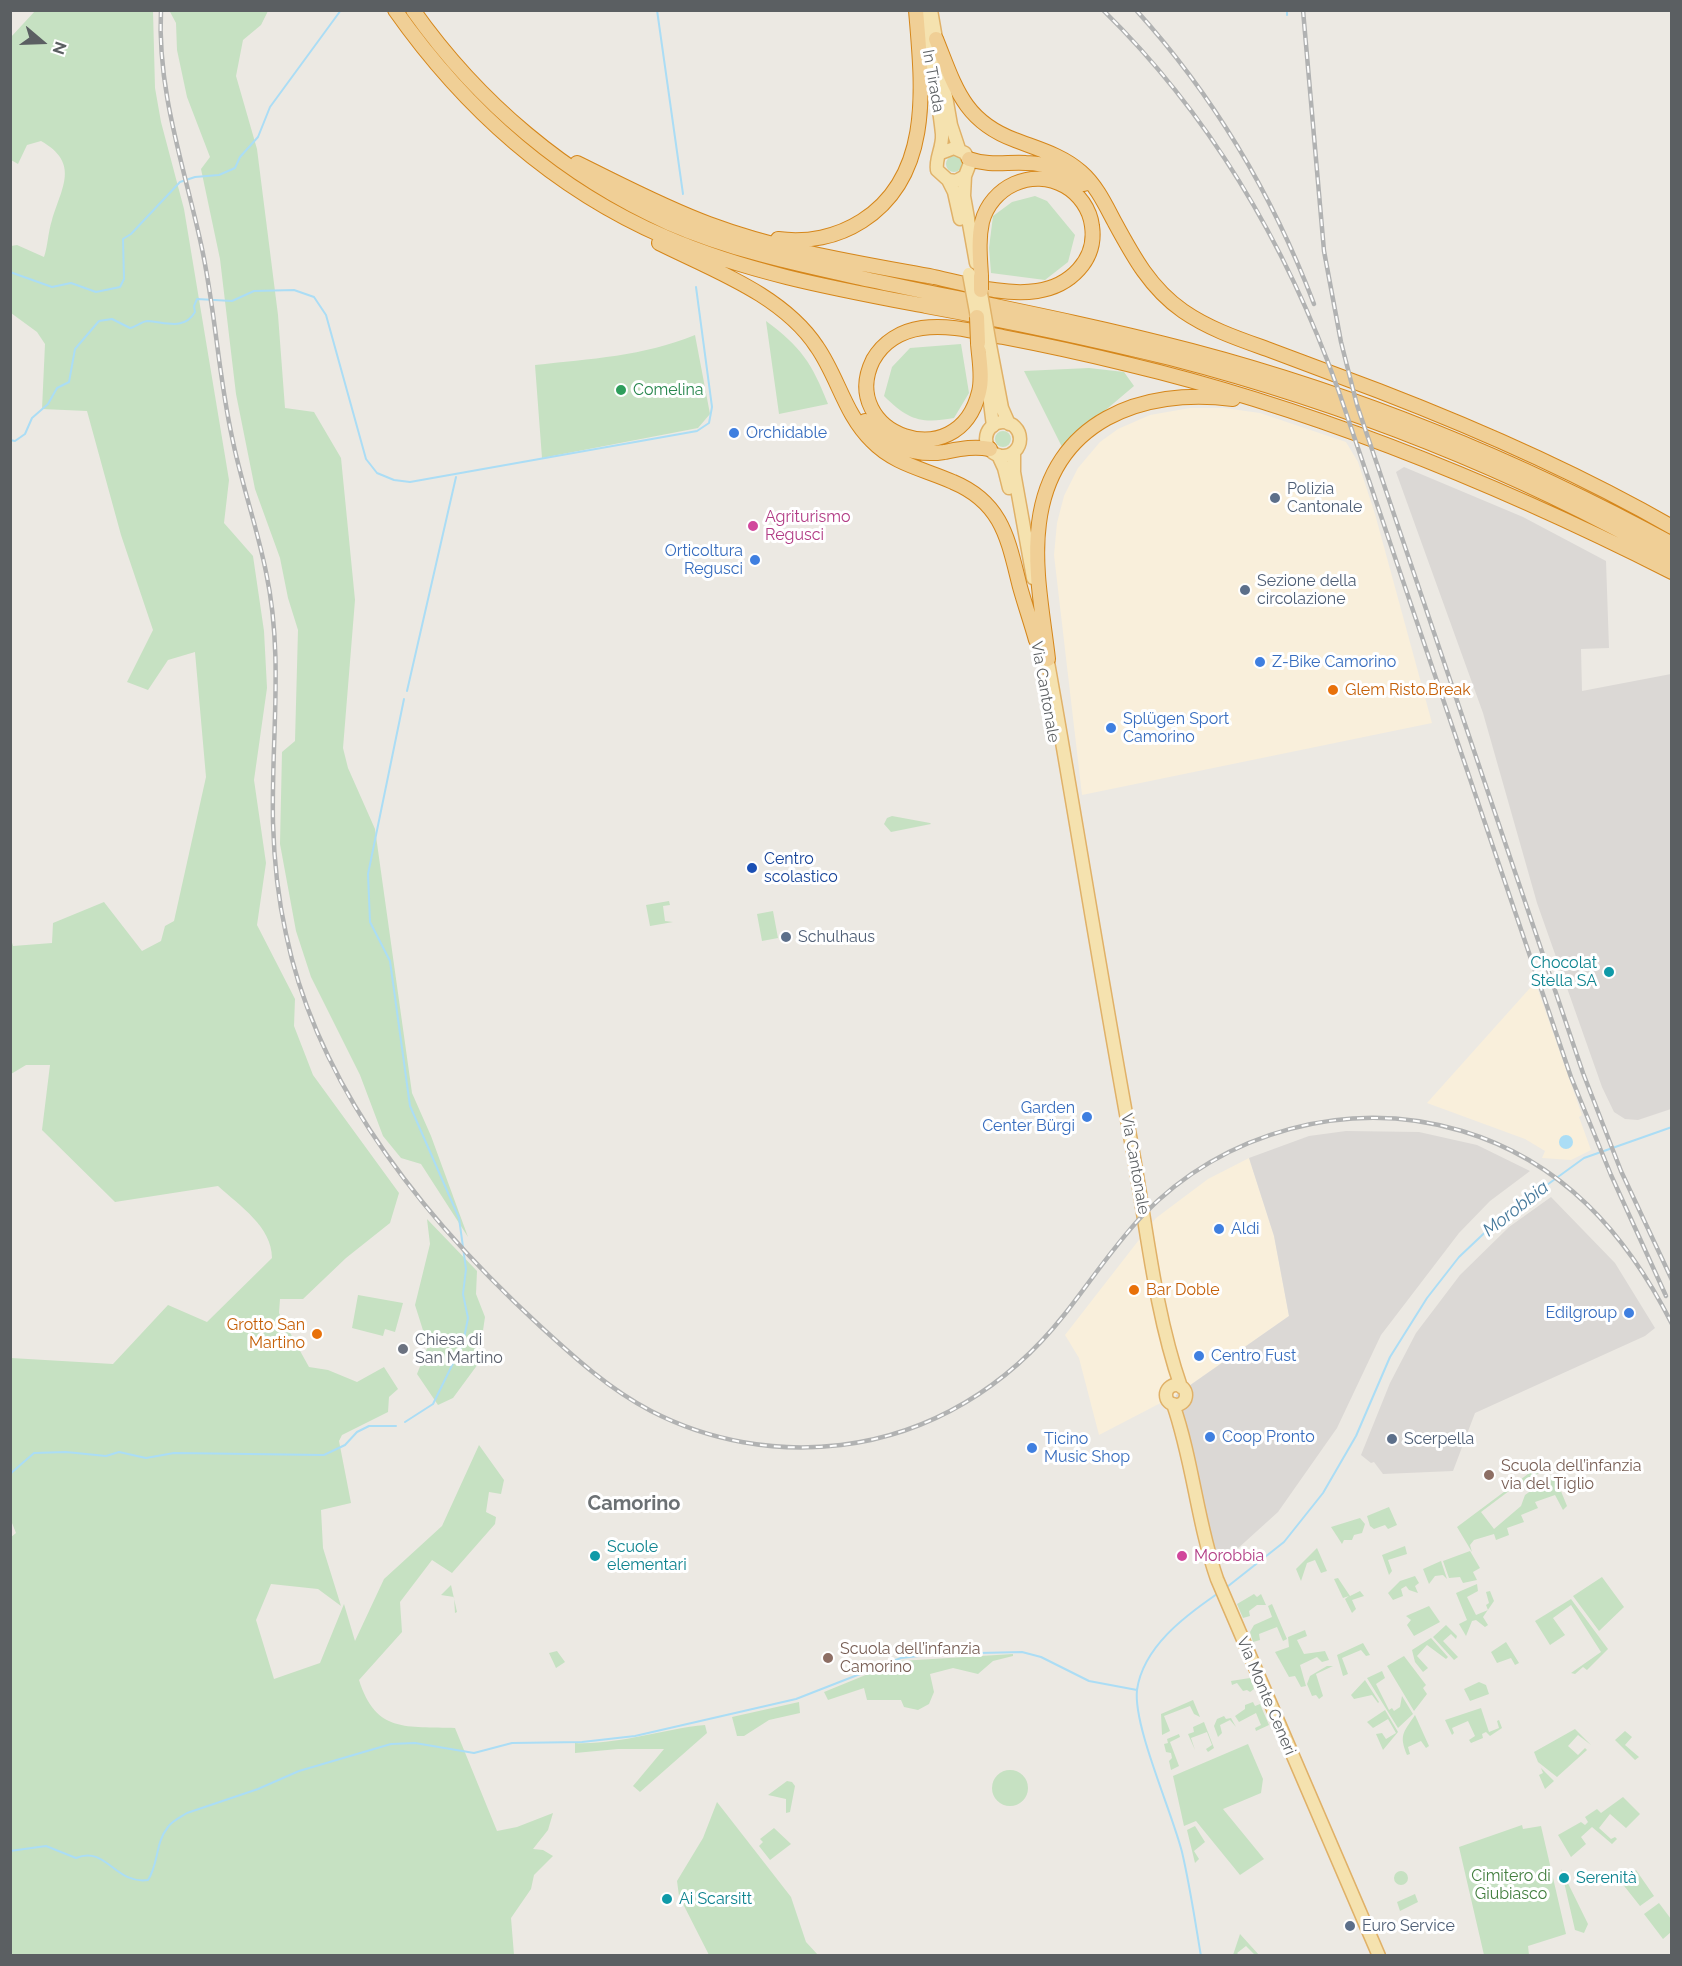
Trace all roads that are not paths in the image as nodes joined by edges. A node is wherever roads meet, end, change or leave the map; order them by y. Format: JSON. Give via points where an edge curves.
{"nodes":[{"id":1,"x":395,"y":10,"type":"edge"},
{"id":2,"x":413,"y":10,"type":"edge"},
{"id":3,"x":916,"y":10,"type":"edge"},
{"id":4,"x":921,"y":10,"type":"edge"},
{"id":5,"x":931,"y":10,"type":"edge"},
{"id":6,"x":936,"y":39,"type":"junction"},
{"id":7,"x":532,"y":138,"type":"junction"},
{"id":8,"x":959,"y":149,"type":"junction"},
{"id":9,"x":523,"y":150,"type":"junction"},
{"id":10,"x":941,"y":153,"type":"junction"},
{"id":11,"x":969,"y":159,"type":"junction"},
{"id":12,"x":965,"y":176,"type":"junction"},
{"id":13,"x":948,"y":180,"type":"junction"},
{"id":14,"x":1107,"y":207,"type":"junction"},
{"id":15,"x":728,"y":231,"type":"junction"},
{"id":16,"x":977,"y":279,"type":"junction"},
{"id":17,"x":977,"y":317,"type":"joint"},
{"id":18,"x":984,"y":344,"type":"junction"},
{"id":19,"x":833,"y":375,"type":"junction"},
{"id":20,"x":1297,"y":414,"type":"junction"},
{"id":21,"x":1010,"y":424,"type":"junction"},
{"id":22,"x":993,"y":426,"type":"junction"},
{"id":23,"x":994,"y":452,"type":"junction"},
{"id":24,"x":1014,"y":452,"type":"junction"},
{"id":25,"x":1671,"y":526,"type":"edge"},
{"id":26,"x":1671,"y":544,"type":"edge"},
{"id":27,"x":1671,"y":558,"type":"edge"},
{"id":28,"x":1671,"y":572,"type":"edge"},
{"id":29,"x":1036,"y":640,"type":"junction"},
{"id":30,"x":1048,"y":659,"type":"junction"},
{"id":31,"x":1065,"y":781,"type":"junction"},
{"id":32,"x":1178,"y":1403,"type":"joint"},
{"id":33,"x":1379,"y":1956,"type":"edge"}],
"edges":[{"from":1,"to":9,"type":"highway","via":[[460,92]]},
{"from":2,"to":7,"type":"highway","via":[[464,74]]},
{"from":3,"to":15,"type":"highway","via":[[921,82],[916,139],[905,173],[886,202],[858,224],[819,238],[788,240]]},
{"from":4,"to":10,"type":"main road","name":"In Tirada","via":[[941,130]]},
{"from":5,"to":6,"type":"main road"},
{"from":6,"to":8,"type":"main road","via":[[952,132]]},
{"from":6,"to":14,"type":"highway","via":[[957,92],[977,118],[1005,136],[1069,163],[1090,182]]},
{"from":7,"to":15,"type":"highway","via":[[653,200]]},
{"from":7,"to":26,"type":"highway","via":[[574,170],[621,198],[720,243],[789,263],[1135,336],[1282,377],[1475,448]]},
{"from":8,"to":10,"type":"main road"},
{"from":8,"to":11,"type":"main road"},
{"from":9,"to":19,"type":"highway","via":[[546,176],[590,207],[781,310],[811,337]]},
{"from":9,"to":27,"type":"highway","via":[[608,208],[698,250],[791,278],[1125,347],[1284,391],[1482,465]]},
{"from":10,"to":13,"type":"main road","via":[[937,170]]},
{"from":11,"to":12,"type":"main road"},
{"from":11,"to":14,"type":"highway","via":[[993,165],[1050,166],[1084,185]]},
{"from":12,"to":13,"type":"main road"},
{"from":12,"to":16,"type":"main road","via":[[964,196]]},
{"from":13,"to":16,"type":"main road"},
{"from":14,"to":25,"type":"highway","via":[[1149,281],[1191,316],[1232,336],[1507,443]]},
{"from":15,"to":16,"type":"highway","via":[[815,254],[1028,292],[1064,283],[1085,262],[1092,227],[1081,200],[1066,187],[1043,179],[1021,181],[1000,193],[982,221]]},
{"from":16,"to":17,"type":"main road","bridge":true},
{"from":16,"to":18,"type":"main road","bridge":true},
{"from":17,"to":18,"type":"highway","bridge":true},
{"from":18,"to":20,"type":"highway","via":[[979,395],[969,416],[953,432],[931,440],[909,439],[891,431],[877,416],[867,384],[878,352],[906,332],[939,327],[1135,366]]},
{"from":18,"to":21,"type":"main road"},
{"from":18,"to":22,"type":"main road"},
{"from":19,"to":23,"type":"highway","via":[[866,423],[893,444],[924,453],[973,447]]},
{"from":19,"to":29,"type":"highway","via":[[851,414],[877,446],[900,462],[968,489],[993,511],[1011,546]]},
{"from":20,"to":28,"type":"highway","via":[[1487,485]]},
{"from":20,"to":30,"type":"highway","via":[[1222,398],[1168,398],[1124,409],[1099,422],[1076,442],[1053,474],[1039,522],[1038,554]]},
{"from":21,"to":22,"type":"main road"},
{"from":21,"to":24,"type":"main road","via":[[1019,436]]},
{"from":22,"to":23,"type":"main road","via":[[986,439]]},
{"from":23,"to":24,"type":"main road","via":[[1006,456]]},
{"from":23,"to":29,"type":"main road","name":"Via Cantonale","via":[[1006,474]]},
{"from":24,"to":30,"type":"main road","name":"Via Cantonale","via":[[1014,472]]},
{"from":29,"to":31,"type":"main road","name":"Via Cantonale"},
{"from":30,"to":31,"type":"main road","name":"Via Cantonale"},
{"from":31,"to":32,"type":"main road","name":"Via Cantonale","via":[[1176,1387],[1186,1394]]},
{"from":32,"to":33,"type":"main road","name":"Via Monte Ceneri","via":[[1203,1530],[1217,1579]]}]}
